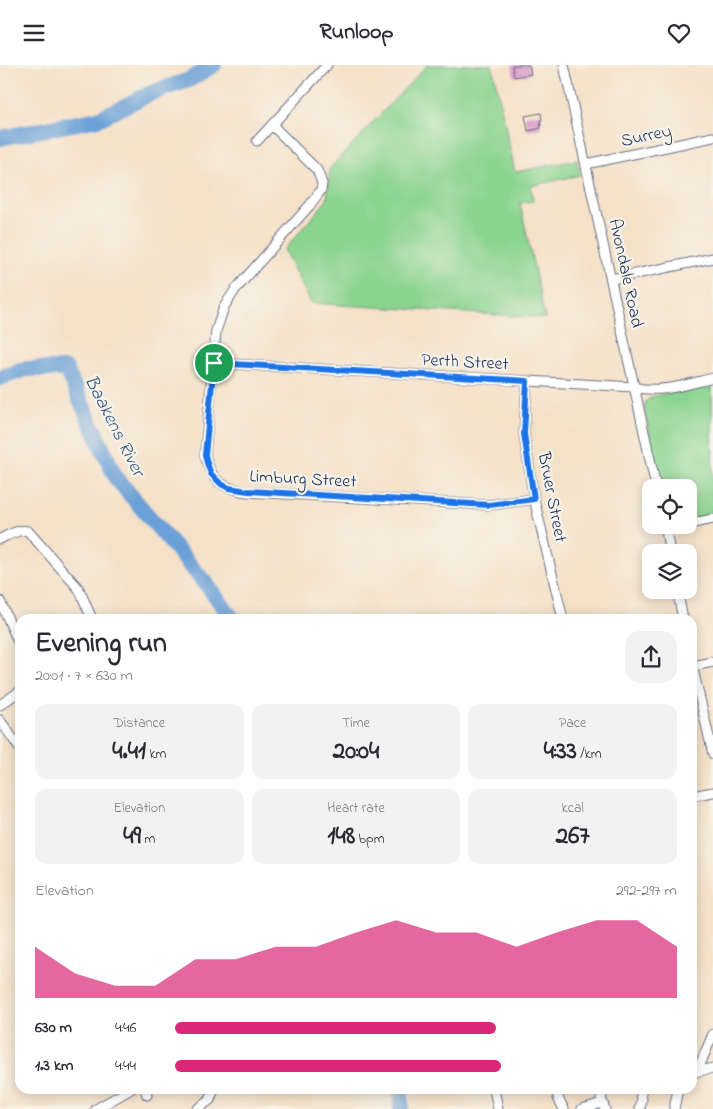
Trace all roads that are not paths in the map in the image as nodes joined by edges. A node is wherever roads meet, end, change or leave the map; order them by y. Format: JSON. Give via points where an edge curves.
{"nodes":[{"id":1,"x":327,"y":65,"type":"edge"},
{"id":2,"x":564,"y":65,"type":"edge"},
{"id":3,"x":272,"y":125,"type":"junction"},
{"id":4,"x":713,"y":137,"type":"edge"},
{"id":5,"x":257,"y":141,"type":"dead end"},
{"id":6,"x":586,"y":164,"type":"junction"},
{"id":7,"x":713,"y":258,"type":"edge"},
{"id":8,"x":612,"y":279,"type":"junction"},
{"id":9,"x":214,"y":363,"type":"junction"},
{"id":10,"x":713,"y":378,"type":"edge"},
{"id":11,"x":527,"y":381,"type":"junction"},
{"id":12,"x":634,"y":387,"type":"junction"},
{"id":13,"x":654,"y":479,"type":"edge"},
{"id":14,"x":534,"y":499,"type":"junction"},
{"id":15,"x":713,"y":519,"type":"edge"},
{"id":16,"x":697,"y":523,"type":"edge"},
{"id":17,"x":0,"y":539,"type":"edge"},
{"id":18,"x":679,"y":599,"type":"edge"},
{"id":19,"x":0,"y":601,"type":"edge"},
{"id":20,"x":90,"y":614,"type":"edge"},
{"id":21,"x":562,"y":614,"type":"edge"},
{"id":22,"x":682,"y":614,"type":"edge"},
{"id":23,"x":15,"y":635,"type":"edge"},
{"id":24,"x":713,"y":662,"type":"edge"},
{"id":25,"x":697,"y":665,"type":"edge"},
{"id":26,"x":15,"y":694,"type":"edge"},
{"id":27,"x":697,"y":701,"type":"edge"},
{"id":28,"x":0,"y":705,"type":"edge"},
{"id":29,"x":0,"y":720,"type":"edge"},
{"id":30,"x":15,"y":742,"type":"edge"},
{"id":31,"x":713,"y":755,"type":"edge"},
{"id":32,"x":713,"y":792,"type":"edge"},
{"id":33,"x":697,"y":795,"type":"edge"},
{"id":34,"x":713,"y":1034,"type":"edge"},
{"id":35,"x":708,"y":1050,"type":"junction"},
{"id":36,"x":713,"y":1063,"type":"edge"},
{"id":37,"x":713,"y":1068,"type":"edge"},
{"id":38,"x":697,"y":1069,"type":"edge"},
{"id":39,"x":697,"y":1072,"type":"edge"},
{"id":40,"x":122,"y":1094,"type":"edge"},
{"id":41,"x":212,"y":1094,"type":"edge"},
{"id":42,"x":495,"y":1094,"type":"edge"},
{"id":43,"x":558,"y":1094,"type":"edge"},
{"id":44,"x":641,"y":1094,"type":"edge"},
{"id":45,"x":677,"y":1094,"type":"edge"},
{"id":46,"x":603,"y":1106,"type":"edge"},
{"id":47,"x":96,"y":1109,"type":"edge"},
{"id":48,"x":197,"y":1109,"type":"edge"},
{"id":49,"x":498,"y":1109,"type":"edge"},
{"id":50,"x":564,"y":1109,"type":"edge"},
{"id":51,"x":582,"y":1109,"type":"edge"},
{"id":52,"x":640,"y":1109,"type":"edge"},
{"id":53,"x":674,"y":1109,"type":"edge"}],
"edges":[{"from":1,"to":3,"type":"street"},
{"from":2,"to":6,"type":"street","name":"Avondale Road"},
{"from":3,"to":5,"type":"street"},
{"from":3,"to":9,"type":"street","name":"Limburg Street","via":[[317,170],[321,190],[229,298],[216,331]]},
{"from":4,"to":6,"type":"street","name":"Surrey"},
{"from":6,"to":8,"type":"street","name":"Avondale Road"},
{"from":7,"to":8,"type":"street"},
{"from":8,"to":12,"type":"street","name":"Avondale Road"},
{"from":9,"to":11,"type":"street","name":"Perth Street"},
{"from":9,"to":14,"type":"street","name":"Limburg Street","via":[[205,455],[211,474],[229,488],[489,505]]},
{"from":10,"to":12,"type":"street","name":"Perth Street","via":[[668,388],[646,390]]},
{"from":11,"to":12,"type":"street","name":"Perth Street"},
{"from":11,"to":14,"type":"street","name":"Bruer Street","via":[[524,434]]},
{"from":12,"to":13,"type":"street","name":"Avondale Road"},
{"from":14,"to":21,"type":"street","name":"Bruer Street"},
{"from":15,"to":16,"type":"street"},
{"from":17,"to":20,"type":"street","via":[[16,531],[28,531],[79,589]]},
{"from":18,"to":22,"type":"street"},
{"from":19,"to":23,"type":"street"},
{"from":24,"to":25,"type":"street"},
{"from":26,"to":28,"type":"street"},
{"from":27,"to":31,"type":"street"},
{"from":29,"to":30,"type":"street"},
{"from":32,"to":33,"type":"street"},
{"from":34,"to":35,"type":"street"},
{"from":35,"to":36,"type":"street"},
{"from":35,"to":38,"type":"street"},
{"from":37,"to":39,"type":"street"},
{"from":40,"to":47,"type":"street"},
{"from":41,"to":48,"type":"street","via":[[210,1100]]},
{"from":42,"to":49,"type":"street"},
{"from":43,"to":50,"type":"street"},
{"from":44,"to":52,"type":"street"},
{"from":45,"to":53,"type":"street"},
{"from":46,"to":51,"type":"street"}]}
